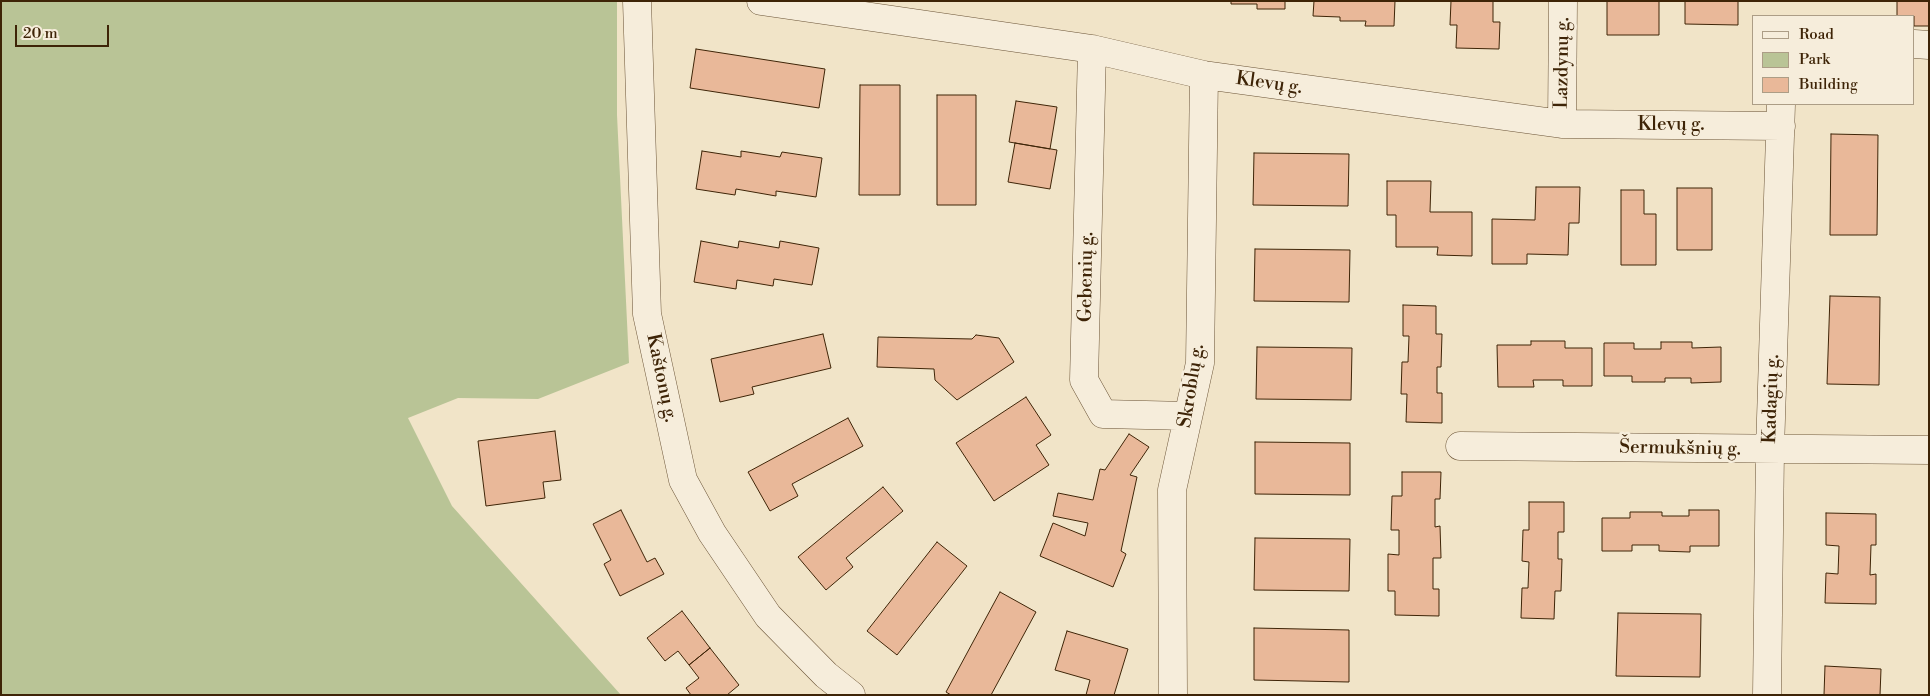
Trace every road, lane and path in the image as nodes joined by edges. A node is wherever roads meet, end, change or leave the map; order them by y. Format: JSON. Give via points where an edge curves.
{"nodes":[{"id":1,"x":637,"y":1,"type":"edge"},
{"id":2,"x":761,"y":1,"type":"edge"},
{"id":3,"x":1563,"y":1,"type":"edge"},
{"id":4,"x":1915,"y":44,"type":"edge"},
{"id":5,"x":1929,"y":45,"type":"edge"},
{"id":6,"x":1092,"y":50,"type":"junction"},
{"id":7,"x":1204,"y":75,"type":"junction"},
{"id":8,"x":1781,"y":115,"type":"edge"},
{"id":9,"x":1562,"y":124,"type":"junction"},
{"id":10,"x":1188,"y":416,"type":"junction"},
{"id":11,"x":1460,"y":446,"type":"dead end"},
{"id":12,"x":1770,"y":450,"type":"junction"},
{"id":13,"x":1929,"y":450,"type":"edge"},
{"id":14,"x":851,"y":695,"type":"edge"},
{"id":15,"x":1173,"y":695,"type":"edge"},
{"id":16,"x":1766,"y":695,"type":"edge"}],
"edges":[{"from":1,"to":14,"type":"street","name":"Kaštonų g.","via":[[647,314],[683,480],[712,533],[768,616],[826,675]]},
{"from":2,"to":6,"type":"street","name":"Klevų g."},
{"from":3,"to":9,"type":"street","name":"Lazdynų g."},
{"from":4,"to":5,"type":"street"},
{"from":6,"to":7,"type":"street","name":"Klevų g."},
{"from":6,"to":10,"type":"street","name":"Gebenių g.","via":[[1084,380],[1103,414]]},
{"from":7,"to":9,"type":"street","name":"Klevų g."},
{"from":7,"to":10,"type":"street","name":"Skroblų g.","via":[[1200,364]]},
{"from":8,"to":9,"type":"street","name":"Klevų g."},
{"from":8,"to":12,"type":"street","name":"Kadagių g."},
{"from":10,"to":15,"type":"street","name":"Skroblų g.","via":[[1172,490]]},
{"from":11,"to":12,"type":"street","name":"Šermukšnių g."},
{"from":12,"to":13,"type":"street","name":"Šermukšnių g."},
{"from":12,"to":16,"type":"street","name":"Kadagių g."}]}
